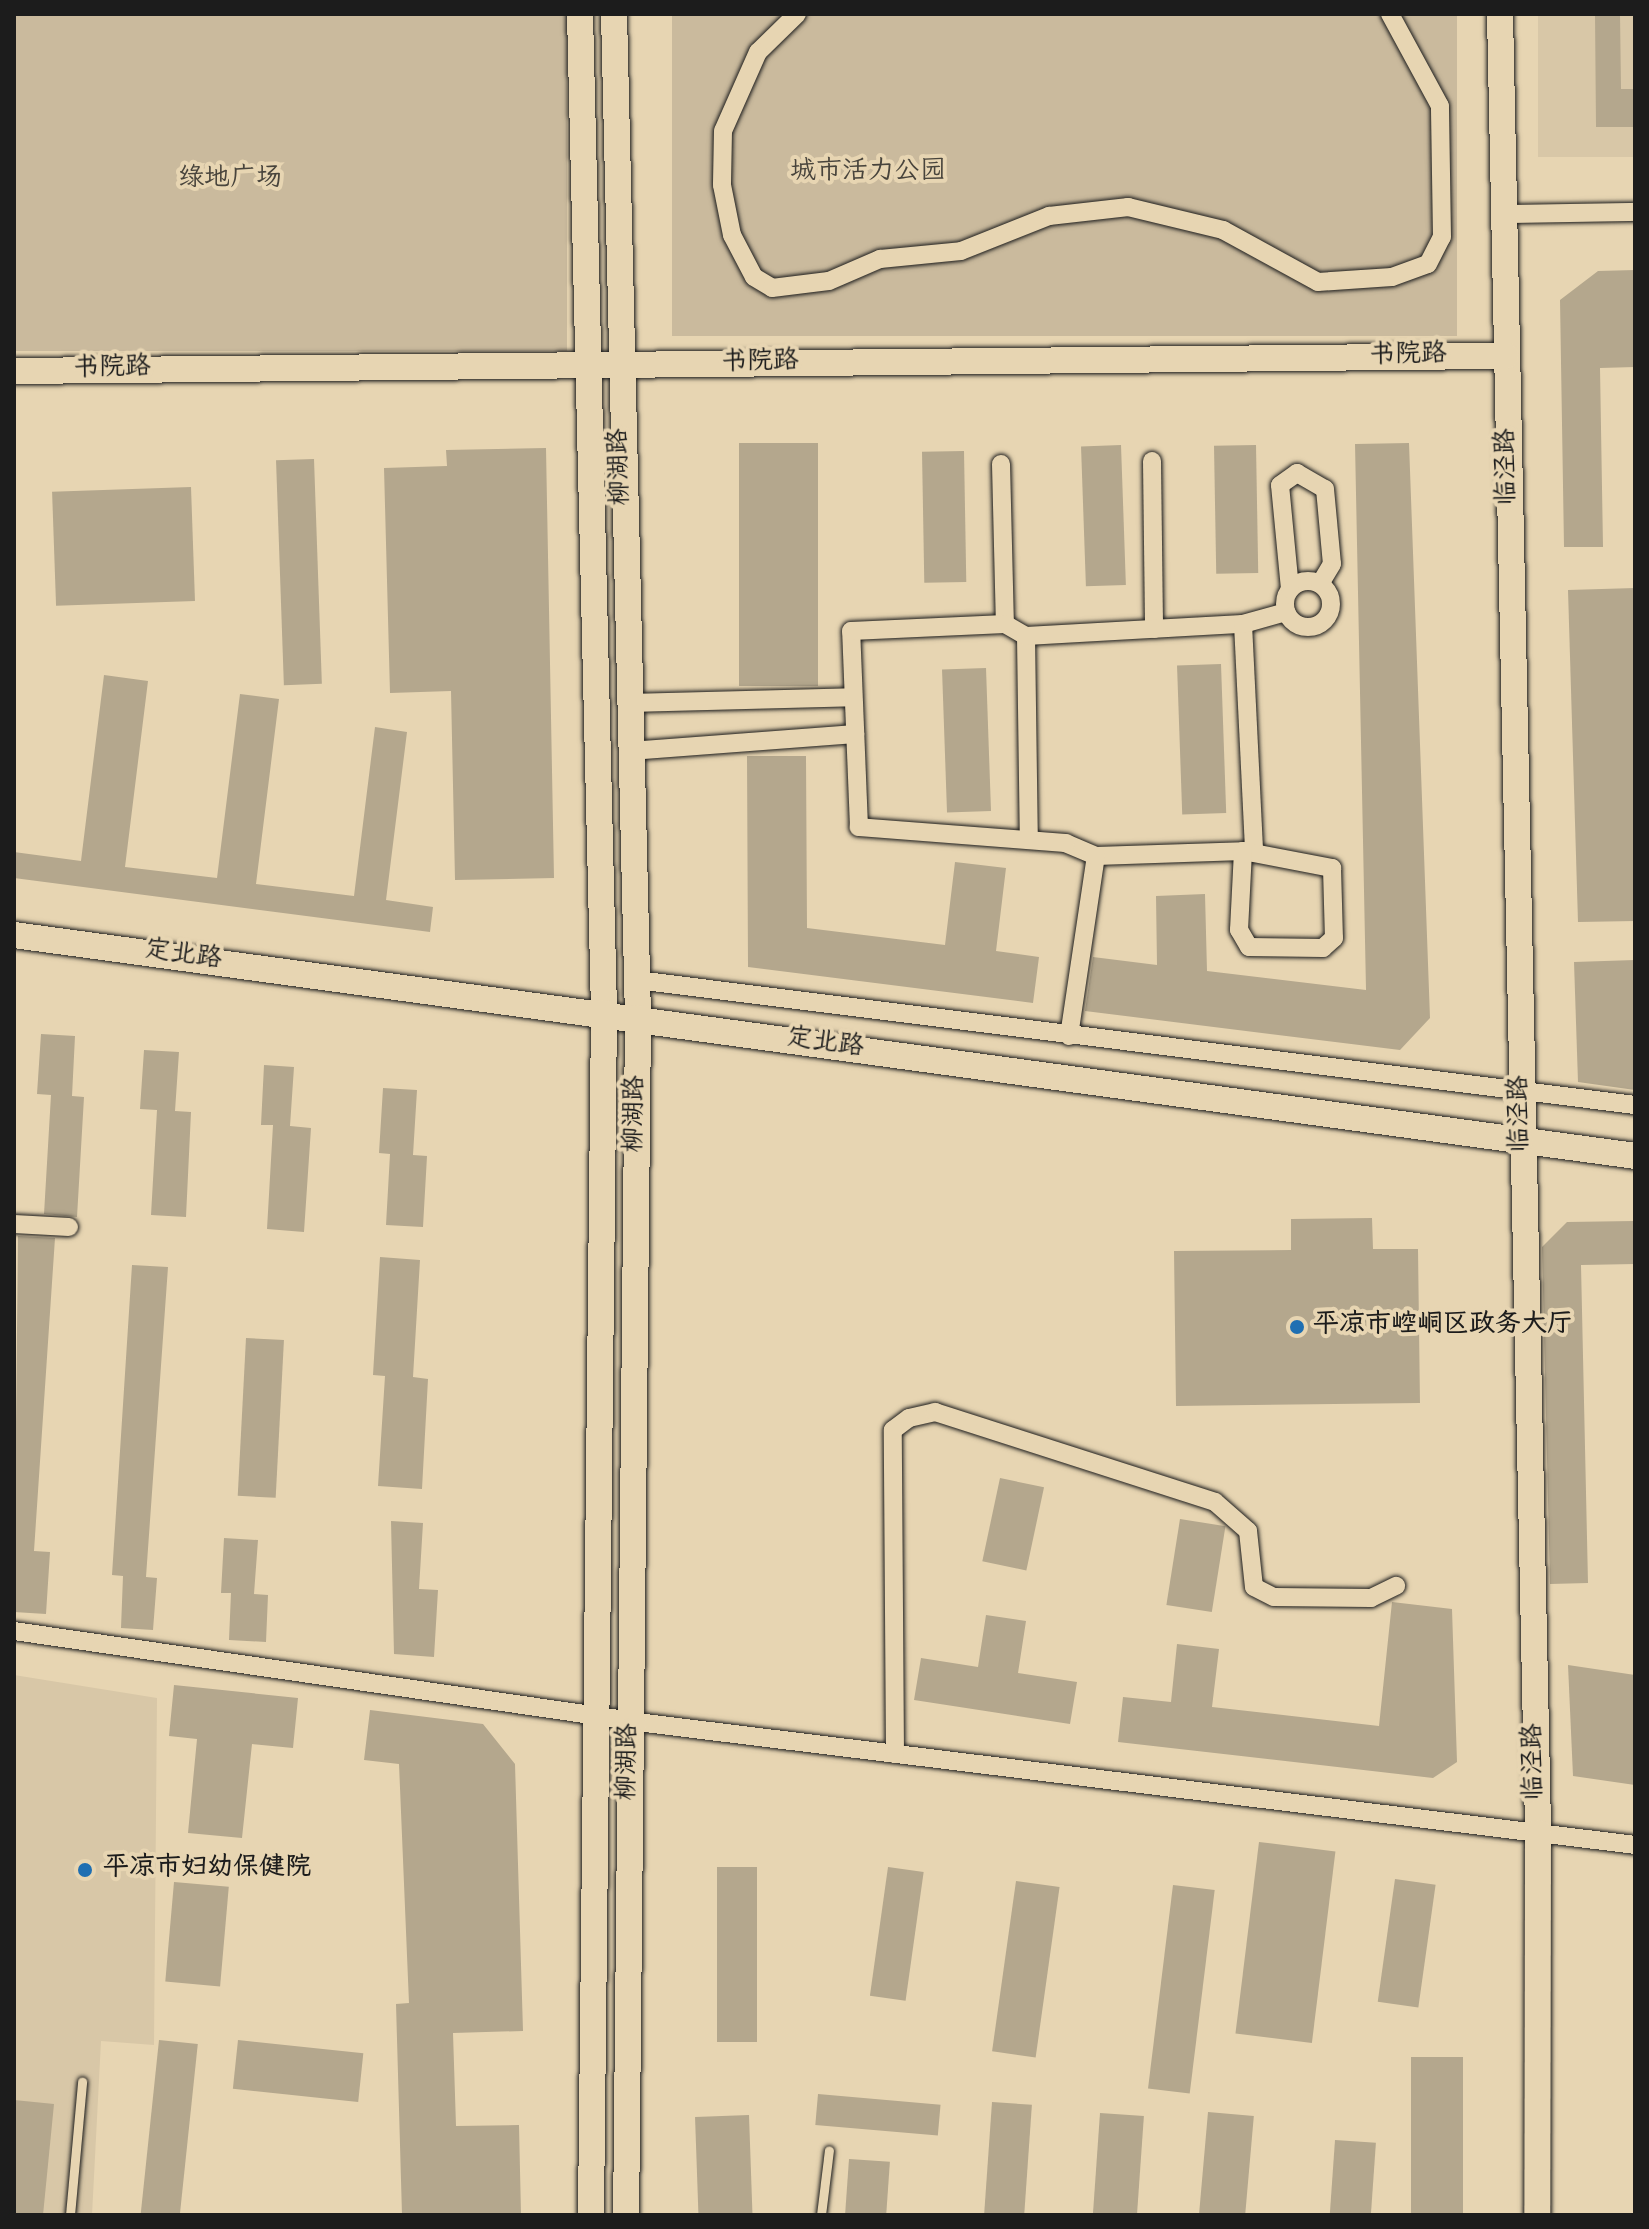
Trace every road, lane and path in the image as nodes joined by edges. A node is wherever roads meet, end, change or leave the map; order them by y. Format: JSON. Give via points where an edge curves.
{"nodes":[{"id":1,"x":580,"y":14,"type":"edge"},
{"id":2,"x":614,"y":14,"type":"edge"},
{"id":3,"x":797,"y":14,"type":"edge"},
{"id":4,"x":1390,"y":14,"type":"edge"},
{"id":5,"x":1500,"y":14,"type":"edge"},
{"id":6,"x":1635,"y":212,"type":"edge"},
{"id":7,"x":1505,"y":214,"type":"junction"},
{"id":8,"x":1506,"y":356,"type":"junction"},
{"id":9,"x":619,"y":365,"type":"junction"},
{"id":10,"x":584,"y":366,"type":"junction"},
{"id":11,"x":14,"y":371,"type":"edge"},
{"id":12,"x":1152,"y":461,"type":"dead end"},
{"id":13,"x":1001,"y":464,"type":"dead end"},
{"id":14,"x":1320,"y":584,"type":"junction"},
{"id":15,"x":1290,"y":589,"type":"junction"},
{"id":16,"x":1286,"y":612,"type":"junction"},
{"id":17,"x":1005,"y":624,"type":"junction"},
{"id":18,"x":1243,"y":624,"type":"junction"},
{"id":19,"x":1154,"y":629,"type":"junction"},
{"id":20,"x":1026,"y":636,"type":"junction"},
{"id":21,"x":853,"y":697,"type":"junction"},
{"id":22,"x":629,"y":703,"type":"junction"},
{"id":23,"x":855,"y":734,"type":"junction"},
{"id":24,"x":630,"y":751,"type":"junction"},
{"id":25,"x":1029,"y":840,"type":"junction"},
{"id":26,"x":1249,"y":852,"type":"junction"},
{"id":27,"x":1096,"y":856,"type":"junction"},
{"id":28,"x":14,"y":935,"type":"edge"},
{"id":29,"x":637,"y":980,"type":"junction"},
{"id":30,"x":604,"y":1013,"type":"junction"},
{"id":31,"x":638,"y":1018,"type":"junction"},
{"id":32,"x":1069,"y":1036,"type":"junction"},
{"id":33,"x":1522,"y":1093,"type":"junction"},
{"id":34,"x":1635,"y":1105,"type":"edge"},
{"id":35,"x":1523,"y":1140,"type":"junction"},
{"id":36,"x":1635,"y":1156,"type":"edge"},
{"id":37,"x":14,"y":1224,"type":"edge"},
{"id":38,"x":69,"y":1227,"type":"dead end"},
{"id":39,"x":1396,"y":1586,"type":"dead end"},
{"id":40,"x":14,"y":1631,"type":"edge"},
{"id":41,"x":596,"y":1716,"type":"junction"},
{"id":42,"x":630,"y":1721,"type":"junction"},
{"id":43,"x":895,"y":1754,"type":"junction"},
{"id":44,"x":1538,"y":1833,"type":"junction"},
{"id":45,"x":1635,"y":1845,"type":"edge"},
{"id":46,"x":82,"y":2082,"type":"dead end"},
{"id":47,"x":829,"y":2150,"type":"dead end"},
{"id":48,"x":70,"y":2215,"type":"edge"},
{"id":49,"x":591,"y":2215,"type":"edge"},
{"id":50,"x":626,"y":2215,"type":"edge"},
{"id":51,"x":821,"y":2215,"type":"edge"},
{"id":52,"x":1537,"y":2215,"type":"edge"}],
"edges":[{"from":1,"to":10,"type":"street","name":"柳湖路"},
{"from":2,"to":9,"type":"street","name":"柳湖路"},
{"from":3,"to":4,"type":"street","via":[[758,52],[723,131],[722,185],[732,235],[754,277],[772,288],[829,281],[880,259],[961,251],[1049,216],[1128,207],[1223,230],[1318,282],[1392,277],[1428,264],[1442,237],[1440,106]]},
{"from":5,"to":7,"type":"street","name":"临泾路"},
{"from":6,"to":7,"type":"street"},
{"from":7,"to":8,"type":"street","name":"临泾路"},
{"from":8,"to":9,"type":"street","name":"书院路"},
{"from":8,"to":33,"type":"street","name":"临泾路"},
{"from":9,"to":10,"type":"street","name":"书院路"},
{"from":9,"to":22,"type":"street","name":"柳湖路"},
{"from":10,"to":11,"type":"street","name":"书院路"},
{"from":10,"to":30,"type":"street","name":"柳湖路"},
{"from":12,"to":19,"type":"street"},
{"from":13,"to":17,"type":"street"},
{"from":14,"to":15,"type":"street"},
{"from":14,"to":15,"type":"street","via":[[1332,564],[1325,489],[1297,473],[1280,485]]},
{"from":14,"to":16,"type":"street","via":[[1332,604],[1326,619],[1304,627]]},
{"from":15,"to":16,"type":"street"},
{"from":16,"to":18,"type":"street"},
{"from":17,"to":20,"type":"street"},
{"from":17,"to":21,"type":"street","via":[[851,631]]},
{"from":18,"to":19,"type":"street"},
{"from":18,"to":26,"type":"street"},
{"from":19,"to":20,"type":"street"},
{"from":20,"to":25,"type":"street"},
{"from":21,"to":22,"type":"street"},
{"from":21,"to":23,"type":"street"},
{"from":22,"to":24,"type":"street","name":"柳湖路"},
{"from":23,"to":24,"type":"street"},
{"from":23,"to":25,"type":"street","via":[[859,827]]},
{"from":24,"to":29,"type":"street","name":"柳湖路"},
{"from":25,"to":27,"type":"street"},
{"from":26,"to":26,"type":"street","via":[[1332,868],[1334,938],[1323,948],[1249,947],[1239,930]]},
{"from":26,"to":27,"type":"street"},
{"from":27,"to":32,"type":"street"},
{"from":28,"to":30,"type":"street","name":"定北路"},
{"from":29,"to":31,"type":"street","name":"柳湖路"},
{"from":29,"to":32,"type":"street"},
{"from":30,"to":31,"type":"street","name":"定北路"},
{"from":30,"to":41,"type":"street","name":"柳湖路"},
{"from":31,"to":35,"type":"street","name":"定北路"},
{"from":31,"to":42,"type":"street","name":"柳湖路"},
{"from":32,"to":33,"type":"street"},
{"from":33,"to":34,"type":"street"},
{"from":33,"to":35,"type":"street","name":"临泾路"},
{"from":35,"to":36,"type":"street","name":"定北路"},
{"from":35,"to":44,"type":"street","name":"临泾路"},
{"from":37,"to":38,"type":"street"},
{"from":39,"to":43,"type":"street","via":[[1371,1598],[1274,1597],[1254,1587],[1248,1531],[1215,1502],[935,1412],[909,1418],[893,1430]]},
{"from":40,"to":41,"type":"street"},
{"from":41,"to":42,"type":"street"},
{"from":41,"to":49,"type":"street","name":"柳湖路"},
{"from":42,"to":43,"type":"street"},
{"from":42,"to":50,"type":"street","name":"柳湖路"},
{"from":43,"to":44,"type":"street"},
{"from":44,"to":45,"type":"street"},
{"from":44,"to":52,"type":"street","name":"临泾路"},
{"from":46,"to":48,"type":"lane"},
{"from":47,"to":51,"type":"lane"}]}
